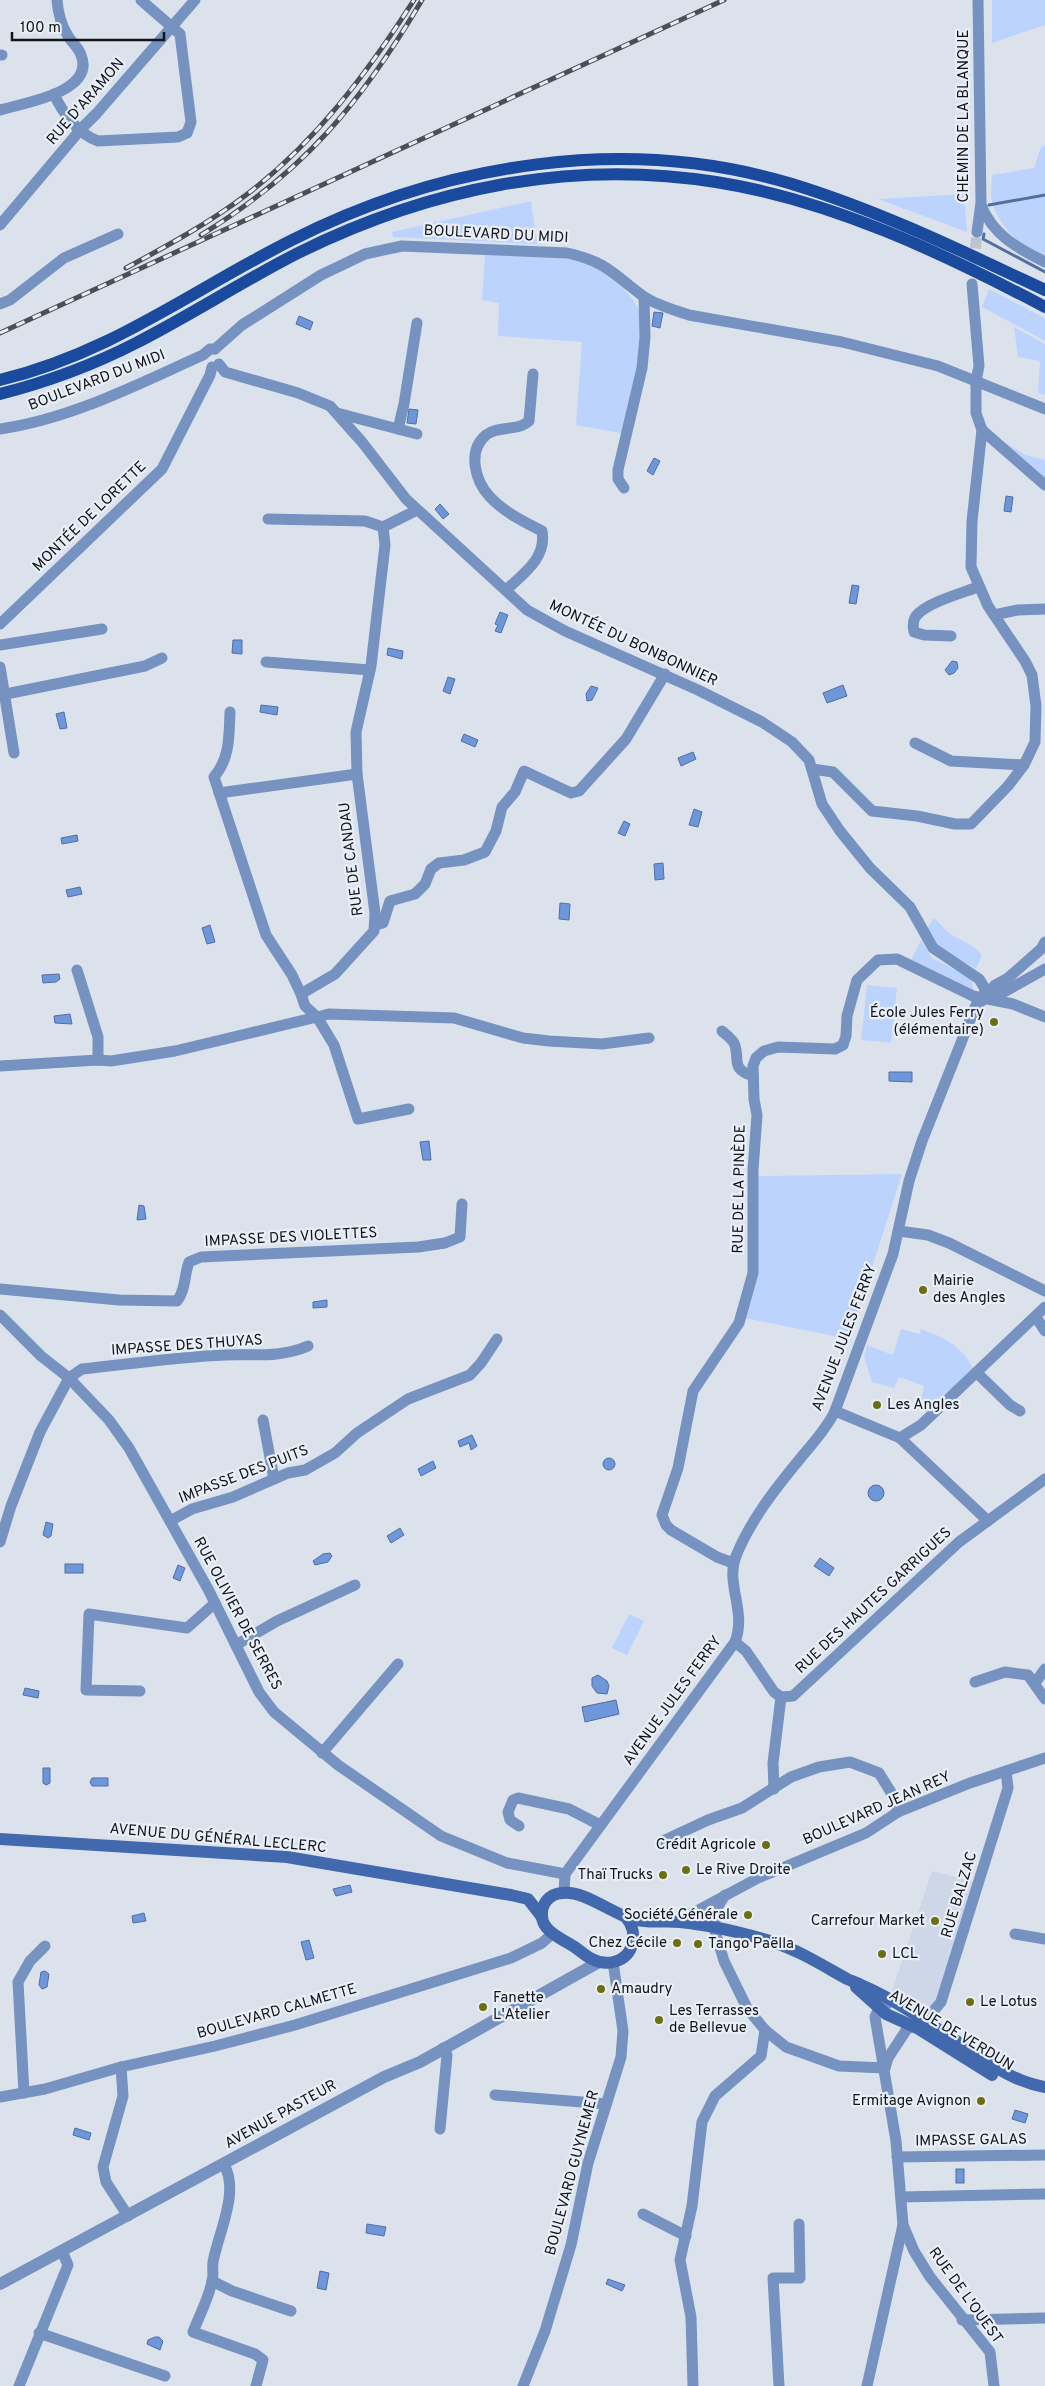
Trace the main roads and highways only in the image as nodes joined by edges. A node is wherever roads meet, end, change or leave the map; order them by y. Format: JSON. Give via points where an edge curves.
{"nodes":[{"id":1,"x":1045,"y":290,"type":"edge"},
{"id":2,"x":1045,"y":307,"type":"edge"},
{"id":3,"x":0,"y":380,"type":"edge"},
{"id":4,"x":0,"y":394,"type":"edge"},
{"id":5,"x":0,"y":1839,"type":"edge"},
{"id":6,"x":550,"y":1897,"type":"junction"},
{"id":7,"x":528,"y":1899,"type":"junction"},
{"id":8,"x":542,"y":1917,"type":"junction"},
{"id":9,"x":626,"y":1917,"type":"junction"},
{"id":10,"x":650,"y":1923,"type":"junction"},
{"id":11,"x":634,"y":1937,"type":"junction"},
{"id":12,"x":848,"y":1980,"type":"junction"},
{"id":13,"x":1045,"y":2087,"type":"edge"},
{"id":14,"x":1045,"y":2095,"type":"edge"}],
"edges":[{"from":1,"to":3,"type":"main road","via":[[908,226],[790,184],[726,169],[670,162],[623,159],[545,162],[430,185],[347,215],[291,240],[110,340],[52,365]]},
{"from":2,"to":4,"type":"main road","via":[[908,242],[810,205],[718,182],[618,173],[575,174],[532,178],[453,193],[372,219],[294,255],[99,361],[35,385]]},
{"from":5,"to":7,"type":"main road","name":"AVENUE DU GÉNÉRAL LECLERC","via":[[287,1857]]},
{"from":6,"to":7,"type":"main road","name":"AVENUE DU GÉNÉRAL LECLERC"},
{"from":6,"to":8,"type":"main road"},
{"from":6,"to":9,"type":"main road","name":"AVENUE DE VERDUN","via":[[571,1893]]},
{"from":7,"to":8,"type":"main road"},
{"from":8,"to":11,"type":"main road","via":[[546,1928],[599,1962],[613,1962],[625,1957]]},
{"from":9,"to":10,"type":"main road","name":"AVENUE DE VERDUN"},
{"from":9,"to":11,"type":"main road"},
{"from":10,"to":11,"type":"main road"},
{"from":10,"to":12,"type":"main road","name":"AVENUE DE VERDUN","via":[[678,1921],[760,1938],[794,1949]]},
{"from":12,"to":13,"type":"main road","name":"AVENUE DE VERDUN","via":[[925,2021],[999,2071]]},
{"from":12,"to":14,"type":"main road","name":"AVENUE DE VERDUN","via":[[894,2019],[1003,2082]]}]}
